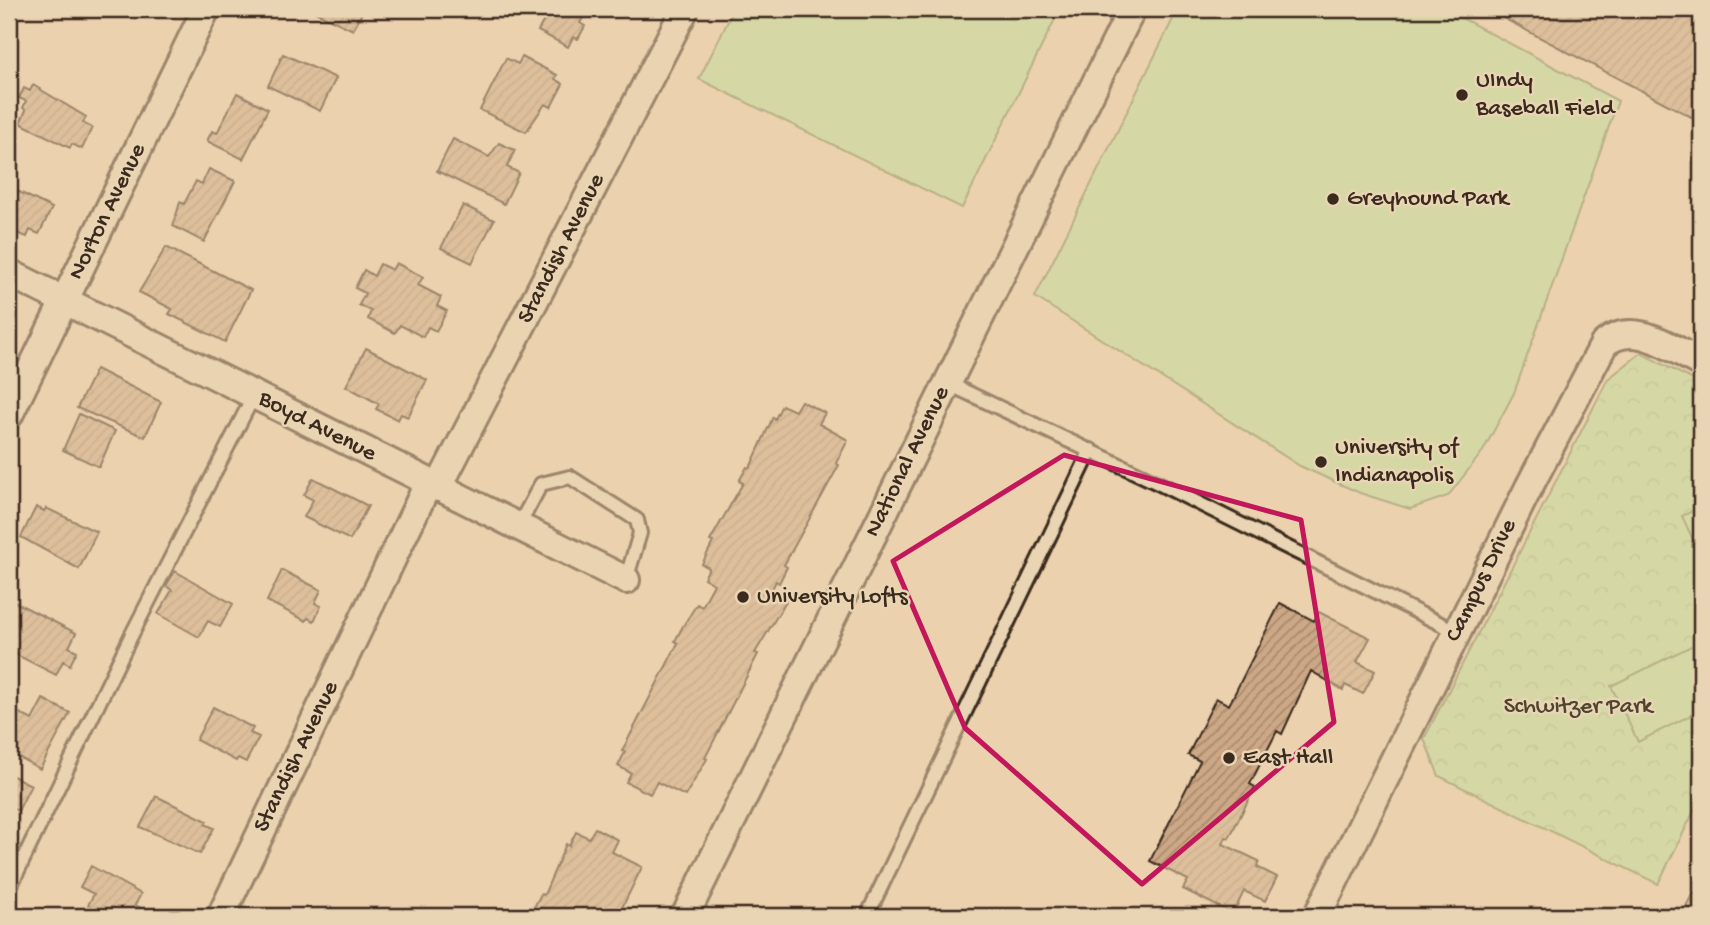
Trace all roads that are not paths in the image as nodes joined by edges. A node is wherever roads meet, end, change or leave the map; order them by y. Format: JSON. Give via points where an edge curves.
{"nodes":[{"id":1,"x":206,"y":9,"type":"edge"},
{"id":2,"x":685,"y":9,"type":"edge"},
{"id":3,"x":1132,"y":9,"type":"edge"},
{"id":4,"x":9,"y":273,"type":"edge"},
{"id":5,"x":65,"y":301,"type":"junction"},
{"id":6,"x":1701,"y":363,"type":"edge"},
{"id":7,"x":947,"y":383,"type":"junction"},
{"id":8,"x":254,"y":395,"type":"junction"},
{"id":9,"x":9,"y":415,"type":"edge"},
{"id":10,"x":1091,"y":450,"type":"junction"},
{"id":11,"x":433,"y":486,"type":"junction"},
{"id":12,"x":518,"y":527,"type":"junction"},
{"id":13,"x":626,"y":580,"type":"joint"},
{"id":14,"x":1457,"y":632,"type":"junction"},
{"id":15,"x":9,"y":889,"type":"edge"},
{"id":16,"x":221,"y":916,"type":"edge"},
{"id":17,"x":685,"y":916,"type":"edge"},
{"id":18,"x":867,"y":916,"type":"edge"},
{"id":19,"x":1317,"y":916,"type":"edge"}],
"edges":[{"from":1,"to":5,"type":"street","name":"Norton Avenue"},
{"from":2,"to":11,"type":"street","name":"Standish Avenue"},
{"from":3,"to":7,"type":"street","name":"National Avenue"},
{"from":4,"to":5,"type":"street","name":"Boyd Avenue"},
{"from":5,"to":8,"type":"street","name":"Boyd Avenue"},
{"from":5,"to":9,"type":"street","name":"Norton Avenue"},
{"from":6,"to":14,"type":"street","name":"Campus Drive","via":[[1632,332],[1604,344]]},
{"from":7,"to":10,"type":"lane"},
{"from":7,"to":17,"type":"street","name":"National Avenue"},
{"from":8,"to":11,"type":"street","name":"Boyd Avenue"},
{"from":8,"to":15,"type":"lane"},
{"from":10,"to":14,"type":"lane"},
{"from":10,"to":18,"type":"lane"},
{"from":11,"to":12,"type":"street","name":"Boyd Avenue"},
{"from":11,"to":16,"type":"street","name":"Standish Avenue"},
{"from":12,"to":13,"type":"street","name":"Boyd Avenue"},
{"from":12,"to":13,"type":"lane","via":[[541,485],[570,477],[637,520],[640,533]]},
{"from":14,"to":19,"type":"street","name":"Campus Drive"}]}
